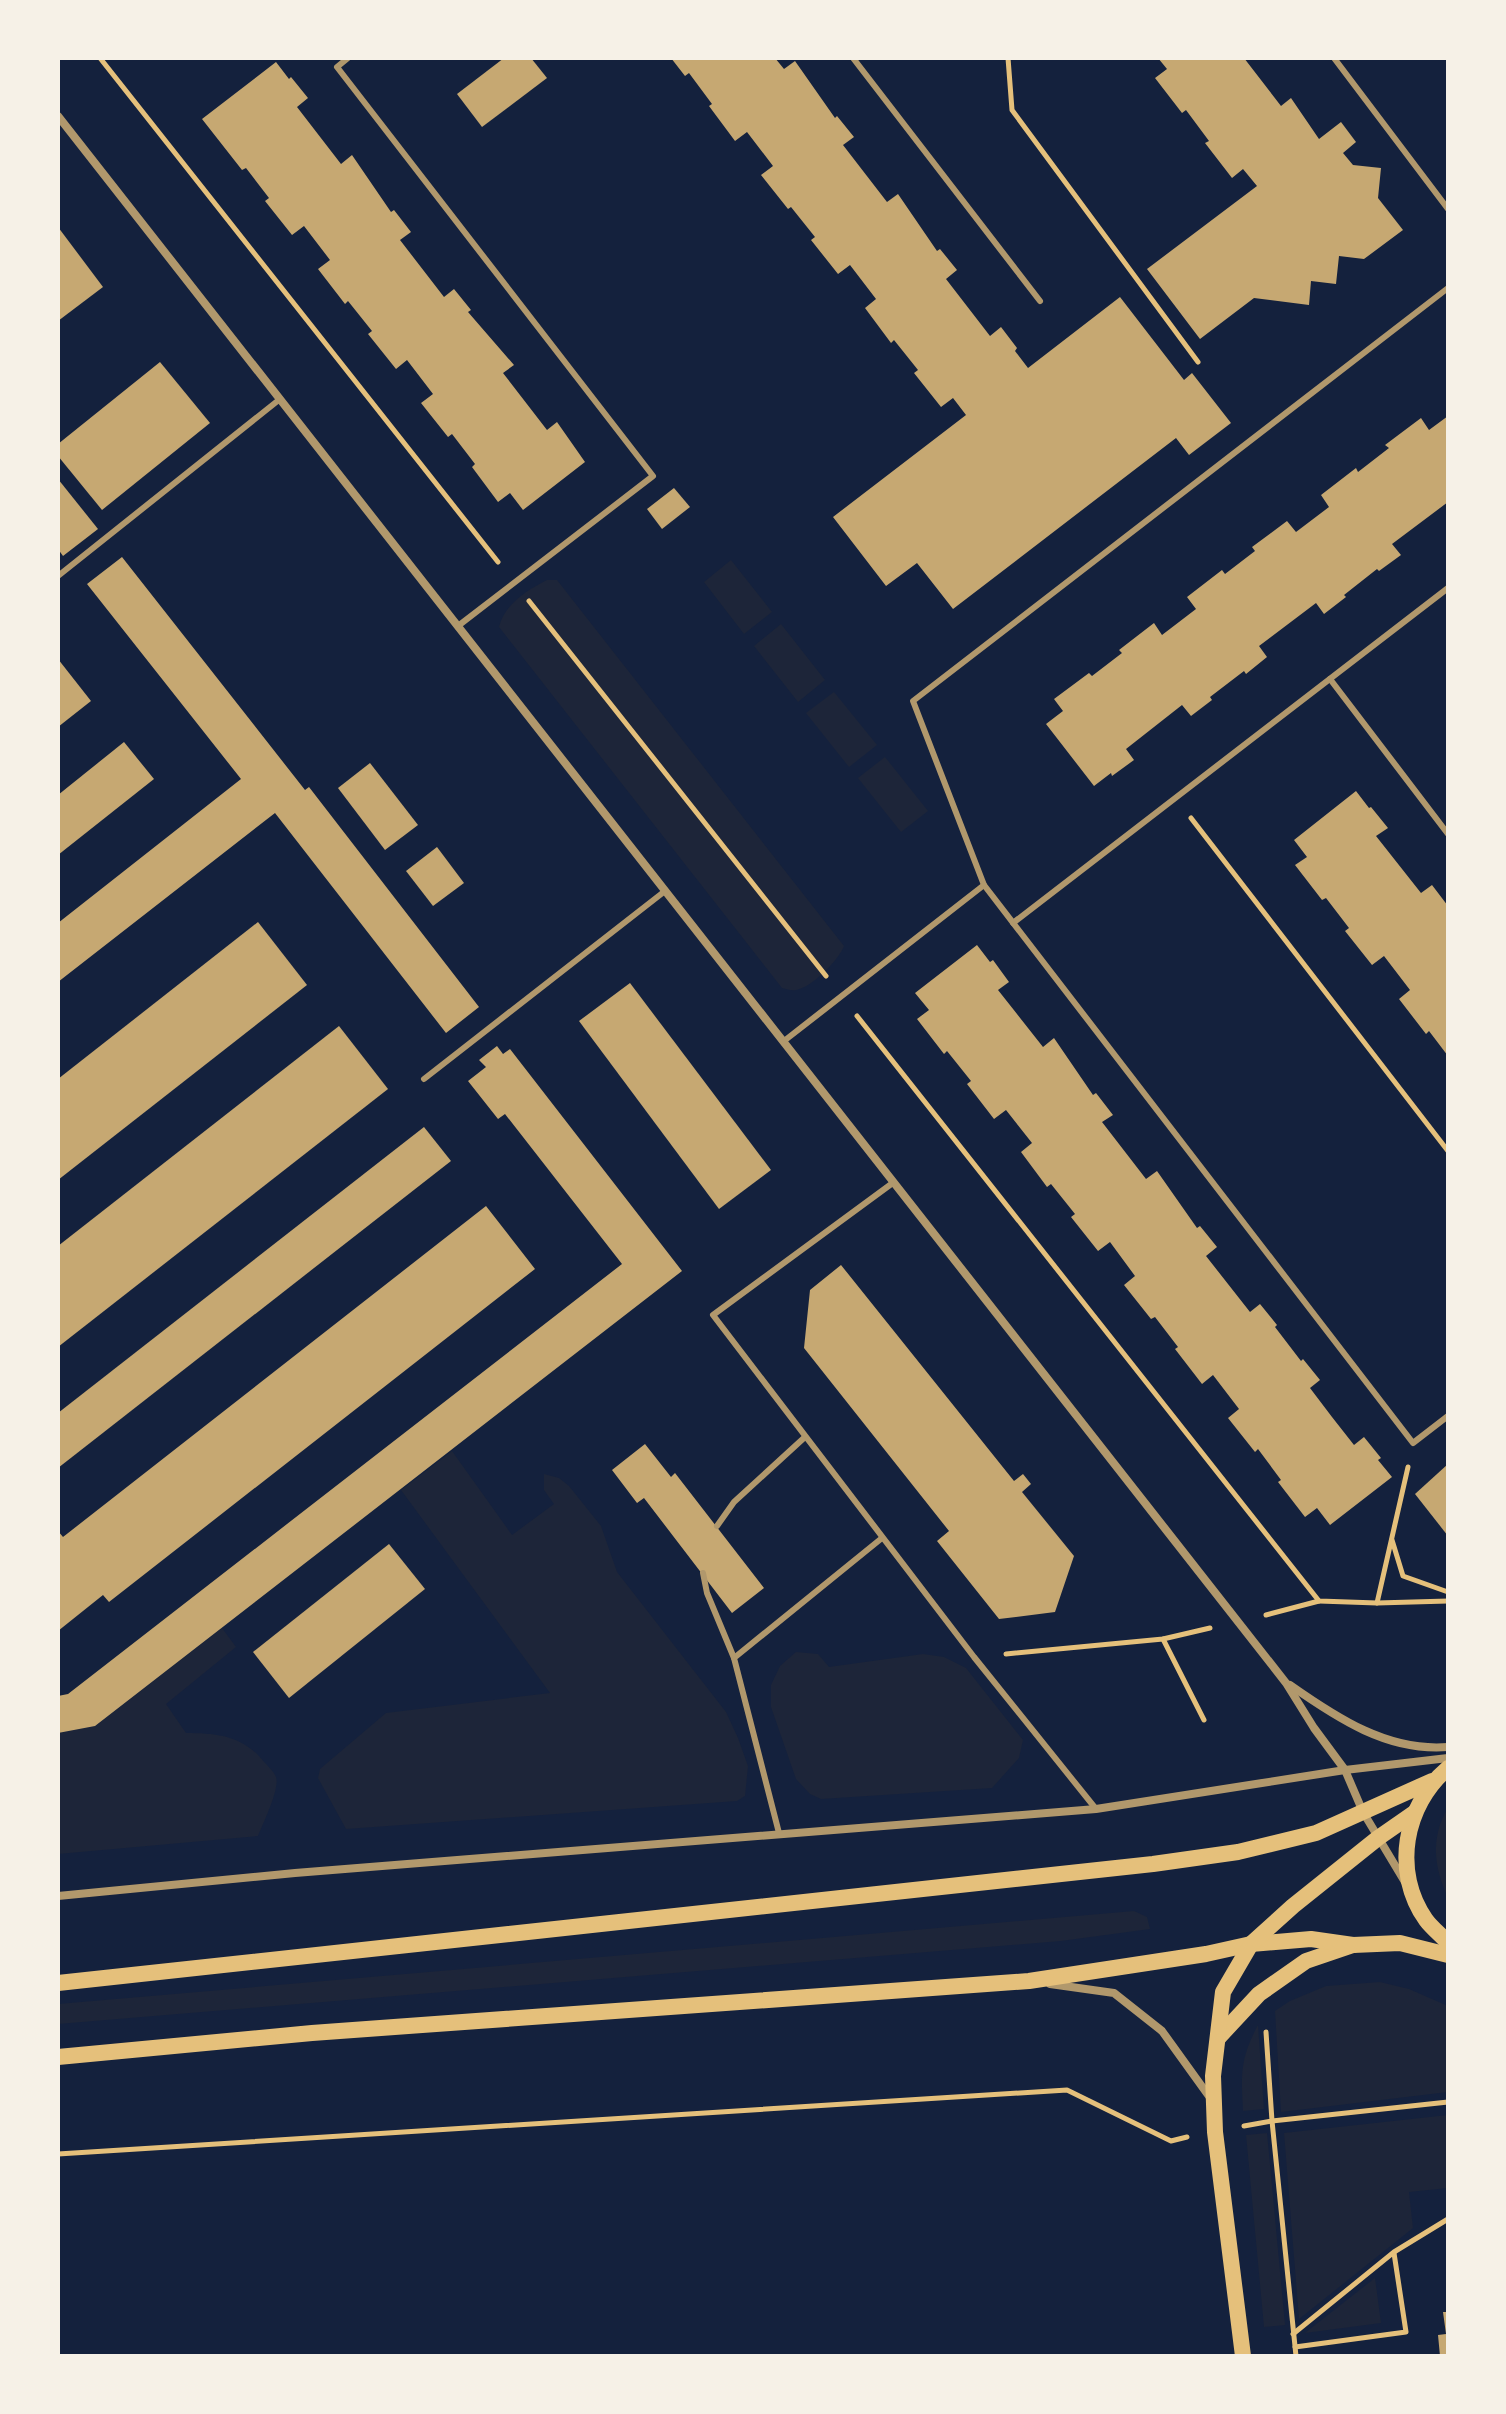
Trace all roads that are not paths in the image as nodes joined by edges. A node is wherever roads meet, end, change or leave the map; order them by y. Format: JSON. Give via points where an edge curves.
{"nodes":[{"id":1,"x":348,"y":58,"type":"edge"},
{"id":2,"x":853,"y":58,"type":"edge"},
{"id":3,"x":1334,"y":58,"type":"edge"},
{"id":4,"x":58,"y":116,"type":"edge"},
{"id":5,"x":1448,"y":209,"type":"edge"},
{"id":6,"x":1448,"y":288,"type":"edge"},
{"id":7,"x":1040,"y":301,"type":"dead end"},
{"id":8,"x":280,"y":399,"type":"junction"},
{"id":9,"x":58,"y":576,"type":"edge"},
{"id":10,"x":1448,"y":588,"type":"edge"},
{"id":11,"x":458,"y":626,"type":"junction"},
{"id":12,"x":1330,"y":679,"type":"junction"},
{"id":13,"x":1448,"y":834,"type":"edge"},
{"id":14,"x":984,"y":885,"type":"junction"},
{"id":15,"x":665,"y":891,"type":"junction"},
{"id":16,"x":1013,"y":923,"type":"junction"},
{"id":17,"x":784,"y":1041,"type":"junction"},
{"id":18,"x":424,"y":1079,"type":"dead end"},
{"id":19,"x":894,"y":1182,"type":"junction"},
{"id":20,"x":1448,"y":1416,"type":"edge"},
{"id":21,"x":805,"y":1437,"type":"junction"},
{"id":22,"x":717,"y":1526,"type":"dead end"},
{"id":23,"x":882,"y":1538,"type":"junction"},
{"id":24,"x":703,"y":1573,"type":"dead end"},
{"id":25,"x":734,"y":1658,"type":"junction"},
{"id":26,"x":1286,"y":1683,"type":"junction"},
{"id":27,"x":1448,"y":1747,"type":"edge"},
{"id":28,"x":1448,"y":1758,"type":"edge"},
{"id":29,"x":1448,"y":1768,"type":"edge"},
{"id":30,"x":1345,"y":1770,"type":"junction"},
{"id":31,"x":1432,"y":1781,"type":"junction"},
{"id":32,"x":1096,"y":1809,"type":"junction"},
{"id":33,"x":1363,"y":1812,"type":"junction"},
{"id":34,"x":1414,"y":1813,"type":"junction"},
{"id":35,"x":779,"y":1833,"type":"junction"},
{"id":36,"x":1378,"y":1838,"type":"junction"},
{"id":37,"x":1411,"y":1890,"type":"junction"},
{"id":38,"x":58,"y":1896,"type":"edge"},
{"id":39,"x":1448,"y":1943,"type":"edge"},
{"id":40,"x":1251,"y":1944,"type":"junction"},
{"id":41,"x":1353,"y":1945,"type":"junction"},
{"id":42,"x":1448,"y":1955,"type":"edge"},
{"id":43,"x":1029,"y":1981,"type":"junction"},
{"id":44,"x":58,"y":1983,"type":"edge"},
{"id":45,"x":1219,"y":2037,"type":"junction"},
{"id":46,"x":58,"y":2057,"type":"edge"},
{"id":47,"x":1213,"y":2100,"type":"junction"},
{"id":48,"x":1243,"y":2356,"type":"edge"}],
"edges":[{"from":1,"to":11,"type":"lane","via":[[337,67],[653,476]]},
{"from":2,"to":7,"type":"lane"},
{"from":3,"to":5,"type":"lane"},
{"from":4,"to":8,"type":"street"},
{"from":6,"to":14,"type":"lane","via":[[913,701]]},
{"from":8,"to":9,"type":"lane"},
{"from":8,"to":11,"type":"street"},
{"from":10,"to":12,"type":"lane"},
{"from":11,"to":15,"type":"street"},
{"from":12,"to":13,"type":"lane"},
{"from":12,"to":16,"type":"lane"},
{"from":14,"to":16,"type":"lane"},
{"from":14,"to":17,"type":"lane"},
{"from":15,"to":17,"type":"street"},
{"from":15,"to":18,"type":"lane"},
{"from":16,"to":20,"type":"lane","via":[[1413,1443]]},
{"from":17,"to":19,"type":"street"},
{"from":19,"to":21,"type":"lane","via":[[713,1315]]},
{"from":19,"to":26,"type":"street"},
{"from":21,"to":22,"type":"lane","via":[[734,1502]]},
{"from":21,"to":23,"type":"lane"},
{"from":23,"to":25,"type":"lane"},
{"from":23,"to":32,"type":"lane"},
{"from":24,"to":25,"type":"lane"},
{"from":25,"to":35,"type":"lane"},
{"from":26,"to":27,"type":"street","via":[[1360,1730],[1394,1742]]},
{"from":26,"to":30,"type":"street"},
{"from":28,"to":30,"type":"street"},
{"from":29,"to":31,"type":"main road"},
{"from":30,"to":32,"type":"street"},
{"from":30,"to":33,"type":"street"},
{"from":31,"to":33,"type":"main road"},
{"from":31,"to":34,"type":"main road"},
{"from":32,"to":35,"type":"street"},
{"from":33,"to":36,"type":"street"},
{"from":33,"to":44,"type":"main road","via":[[1271,1845],[1153,1864]]},
{"from":34,"to":36,"type":"main road"},
{"from":34,"to":37,"type":"main road","via":[[1405,1851]]},
{"from":35,"to":38,"type":"street"},
{"from":36,"to":37,"type":"street"},
{"from":36,"to":40,"type":"main road"},
{"from":37,"to":39,"type":"main road","via":[[1426,1921]]},
{"from":40,"to":41,"type":"main road","via":[[1311,1939]]},
{"from":40,"to":43,"type":"main road"},
{"from":40,"to":45,"type":"main road","via":[[1223,1992]]},
{"from":41,"to":42,"type":"main road","via":[[1400,1943]]},
{"from":41,"to":45,"type":"main road","via":[[1306,1961],[1259,1994]]},
{"from":43,"to":46,"type":"main road","via":[[312,2033]]},
{"from":43,"to":47,"type":"street","via":[[1114,1993],[1162,2031]]},
{"from":45,"to":47,"type":"main road"},
{"from":47,"to":48,"type":"main road"}]}
